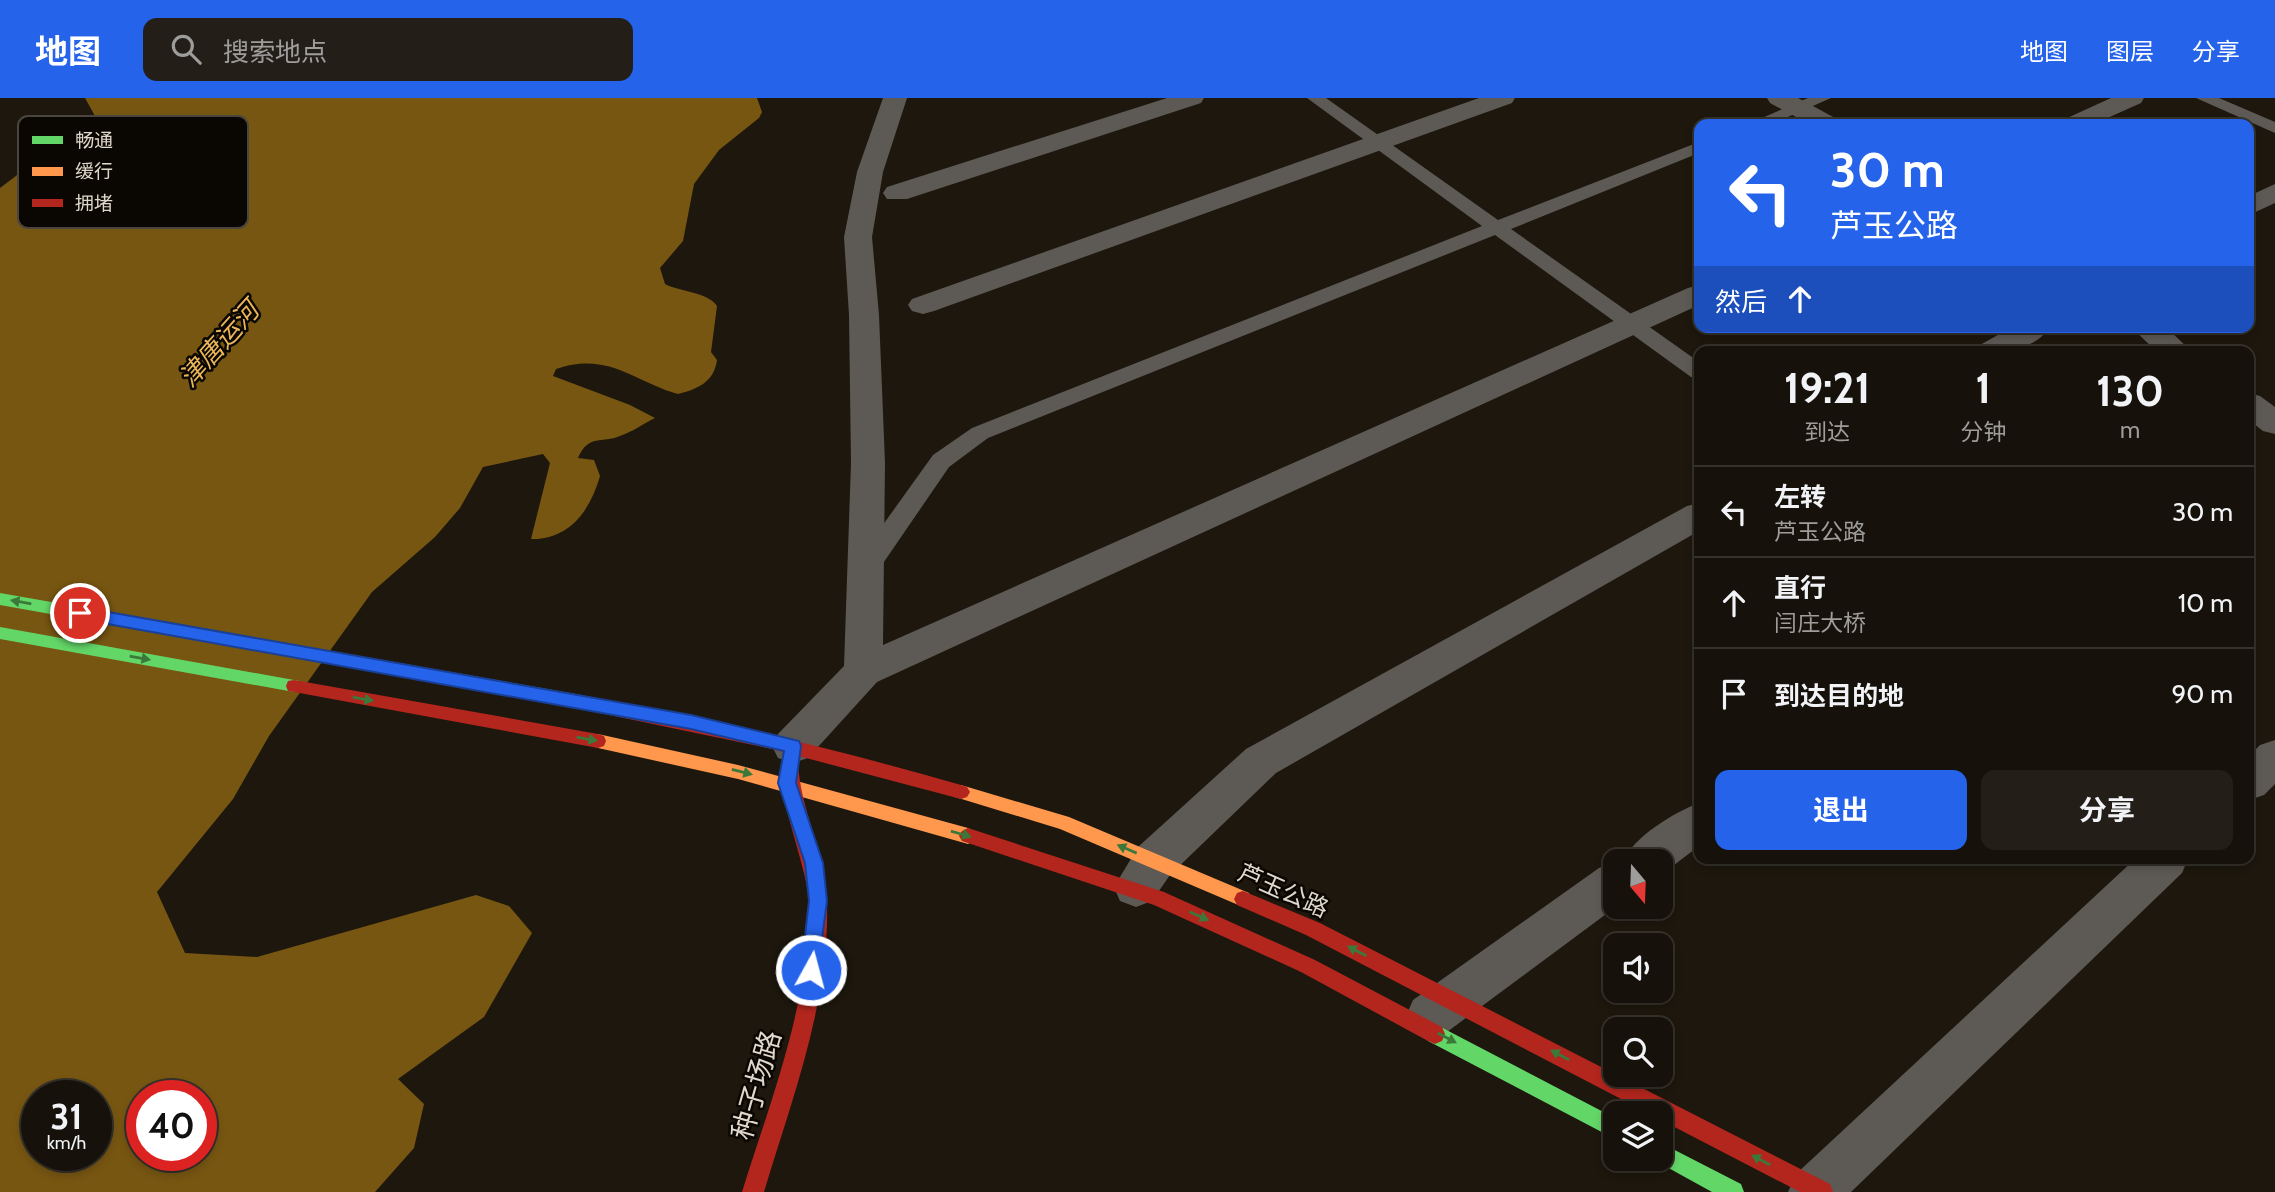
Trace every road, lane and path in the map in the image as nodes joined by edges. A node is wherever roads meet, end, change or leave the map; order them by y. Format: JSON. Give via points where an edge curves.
{"nodes":[{"id":1,"x":895,"y":98,"type":"edge"},
{"id":2,"x":1192,"y":98,"type":"edge"},
{"id":3,"x":1315,"y":98,"type":"edge"},
{"id":4,"x":1503,"y":98,"type":"edge"},
{"id":5,"x":1823,"y":98,"type":"edge"},
{"id":6,"x":2132,"y":98,"type":"edge"},
{"id":7,"x":2204,"y":98,"type":"edge"},
{"id":8,"x":1789,"y":103,"type":"edge"},
{"id":9,"x":1765,"y":119,"type":"edge"},
{"id":10,"x":1819,"y":119,"type":"edge"},
{"id":11,"x":2085,"y":119,"type":"edge"},
{"id":12,"x":2254,"y":119,"type":"edge"},
{"id":13,"x":2254,"y":119,"type":"edge"},
{"id":14,"x":2275,"y":128,"type":"edge"},
{"id":15,"x":1378,"y":143,"type":"junction"},
{"id":16,"x":1694,"y":149,"type":"edge"},
{"id":17,"x":2275,"y":192,"type":"edge"},
{"id":18,"x":897,"y":193,"type":"dead end"},
{"id":19,"x":2254,"y":204,"type":"edge"},
{"id":20,"x":1497,"y":228,"type":"junction"},
{"id":21,"x":1694,"y":296,"type":"edge"},
{"id":22,"x":923,"y":305,"type":"dead end"},
{"id":23,"x":1632,"y":324,"type":"junction"},
{"id":24,"x":2024,"y":333,"type":"edge"},
{"id":25,"x":2153,"y":333,"type":"edge"},
{"id":26,"x":2002,"y":346,"type":"edge"},
{"id":27,"x":2170,"y":346,"type":"edge"},
{"id":28,"x":1694,"y":368,"type":"edge"},
{"id":29,"x":1694,"y":518,"type":"edge"},
{"id":30,"x":866,"y":568,"type":"junction"},
{"id":31,"x":0,"y":599,"type":"edge"},
{"id":32,"x":0,"y":633,"type":"edge"},
{"id":33,"x":863,"y":671,"type":"junction"},
{"id":34,"x":793,"y":746,"type":"junction"},
{"id":35,"x":787,"y":783,"type":"junction"},
{"id":36,"x":1694,"y":826,"type":"edge"},
{"id":37,"x":1662,"y":849,"type":"edge"},
{"id":38,"x":2161,"y":864,"type":"edge"},
{"id":39,"x":1144,"y":875,"type":"junction"},
{"id":40,"x":1603,"y":891,"type":"edge"},
{"id":41,"x":1437,"y":1011,"type":"junction"},
{"id":42,"x":1603,"y":1121,"type":"edge"},
{"id":43,"x":1673,"y":1160,"type":"edge"},
{"id":44,"x":1817,"y":1191,"type":"edge"},
{"id":45,"x":753,"y":1192,"type":"edge"},
{"id":46,"x":1732,"y":1192,"type":"edge"}],
"edges":[{"from":1,"to":30,"type":"street","via":[[870,172],[858,237],[867,436]]},
{"from":2,"to":18,"type":"street"},
{"from":3,"to":15,"type":"lane"},
{"from":4,"to":15,"type":"street"},
{"from":5,"to":8,"type":"lane"},
{"from":6,"to":11,"type":"street"},
{"from":7,"to":13,"type":"lane"},
{"from":8,"to":9,"type":"lane"},
{"from":8,"to":10,"type":"street"},
{"from":12,"to":14,"type":"lane"},
{"from":15,"to":20,"type":"lane"},
{"from":15,"to":22,"type":"street"},
{"from":16,"to":20,"type":"lane"},
{"from":17,"to":19,"type":"street"},
{"from":20,"to":23,"type":"lane"},
{"from":20,"to":30,"type":"lane","via":[[980,433],[941,461]]},
{"from":21,"to":23,"type":"street"},
{"from":23,"to":28,"type":"lane"},
{"from":23,"to":33,"type":"street"},
{"from":24,"to":26,"type":"street"},
{"from":25,"to":27,"type":"street"},
{"from":29,"to":39,"type":"street","via":[[1261,761]]},
{"from":30,"to":33,"type":"street"},
{"from":34,"to":31,"type":"street","name":"芦玉公路","one_way":true,"via":[[691,722]]},
{"from":32,"to":35,"type":"street","name":"芦玉公路","one_way":true,"via":[[676,755]]},
{"from":33,"to":34,"type":"street"},
{"from":34,"to":35,"type":"street","name":"种子场路"},
{"from":39,"to":34,"type":"street","name":"芦玉公路","one_way":true,"via":[[1063,822]]},
{"from":35,"to":39,"type":"street","name":"芦玉公路","one_way":true,"via":[[1034,855]]},
{"from":35,"to":45,"type":"street","name":"种子场路","via":[[814,863],[818,901],[804,1010]]},
{"from":36,"to":37,"type":"street"},
{"from":38,"to":44,"type":"street"},
{"from":39,"to":41,"type":"street","name":"芦玉公路","one_way":true,"via":[[1308,966]]},
{"from":41,"to":39,"type":"street","name":"芦玉公路","one_way":true,"via":[[1313,929]]},
{"from":40,"to":41,"type":"street"},
{"from":41,"to":42,"type":"street","name":"芦玉公路","one_way":true},
{"from":44,"to":41,"type":"street","name":"芦玉公路","one_way":true},
{"from":43,"to":46,"type":"street"}]}
